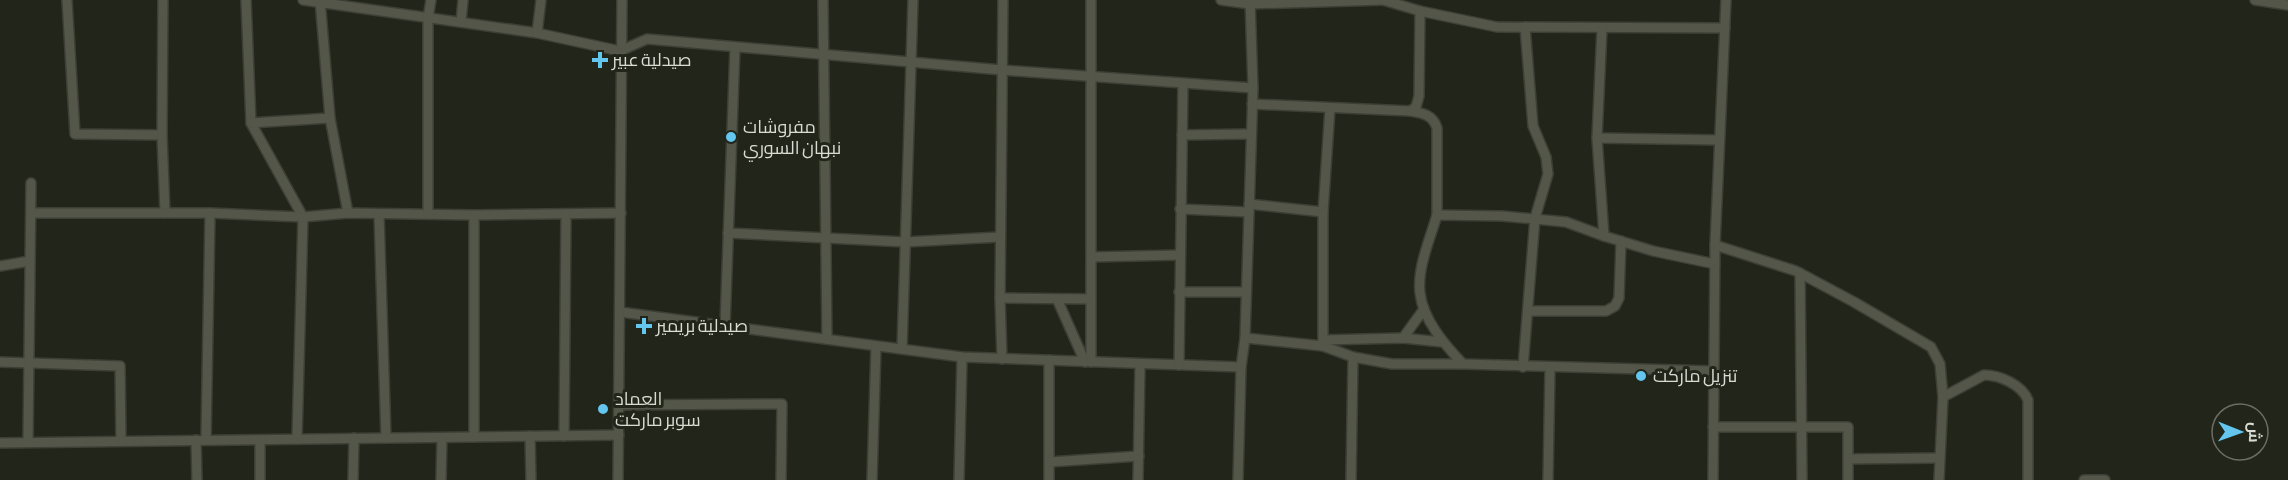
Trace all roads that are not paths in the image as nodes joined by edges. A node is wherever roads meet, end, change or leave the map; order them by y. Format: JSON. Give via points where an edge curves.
{"nodes":[{"id":1,"x":67,"y":0,"type":"edge"},
{"id":2,"x":163,"y":0,"type":"edge"},
{"id":3,"x":246,"y":0,"type":"edge"},
{"id":4,"x":303,"y":0,"type":"edge"},
{"id":5,"x":430,"y":0,"type":"edge"},
{"id":6,"x":463,"y":0,"type":"edge"},
{"id":7,"x":541,"y":0,"type":"edge"},
{"id":8,"x":622,"y":0,"type":"edge"},
{"id":9,"x":823,"y":0,"type":"edge"},
{"id":10,"x":913,"y":0,"type":"edge"},
{"id":11,"x":1003,"y":0,"type":"edge"},
{"id":12,"x":1091,"y":0,"type":"edge"},
{"id":13,"x":1221,"y":0,"type":"edge"},
{"id":14,"x":1383,"y":0,"type":"edge"},
{"id":15,"x":1726,"y":0,"type":"edge"},
{"id":16,"x":2255,"y":0,"type":"edge"},
{"id":17,"x":320,"y":1,"type":"edge"},
{"id":18,"x":1250,"y":2,"type":"edge"},
{"id":19,"x":2288,"y":5,"type":"edge"},
{"id":20,"x":1420,"y":11,"type":"junction"},
{"id":21,"x":428,"y":18,"type":"junction"},
{"id":22,"x":461,"y":22,"type":"junction"},
{"id":23,"x":1525,"y":27,"type":"junction"},
{"id":24,"x":1602,"y":28,"type":"junction"},
{"id":25,"x":1725,"y":28,"type":"junction"},
{"id":26,"x":537,"y":33,"type":"junction"},
{"id":27,"x":735,"y":47,"type":"junction"},
{"id":28,"x":620,"y":51,"type":"junction"},
{"id":29,"x":823,"y":55,"type":"junction"},
{"id":30,"x":911,"y":62,"type":"junction"},
{"id":31,"x":1002,"y":70,"type":"junction"},
{"id":32,"x":1091,"y":76,"type":"junction"},
{"id":33,"x":1183,"y":84,"type":"junction"},
{"id":34,"x":1253,"y":88,"type":"junction"},
{"id":35,"x":1252,"y":104,"type":"junction"},
{"id":36,"x":1330,"y":108,"type":"junction"},
{"id":37,"x":1410,"y":111,"type":"junction"},
{"id":38,"x":330,"y":118,"type":"junction"},
{"id":39,"x":250,"y":123,"type":"junction"},
{"id":40,"x":1251,"y":134,"type":"junction"},
{"id":41,"x":162,"y":135,"type":"junction"},
{"id":42,"x":1182,"y":135,"type":"junction"},
{"id":43,"x":1597,"y":138,"type":"junction"},
{"id":44,"x":1719,"y":140,"type":"junction"},
{"id":45,"x":31,"y":183,"type":"dead end"},
{"id":46,"x":1249,"y":208,"type":"junction"},
{"id":47,"x":1180,"y":209,"type":"junction"},
{"id":48,"x":1323,"y":212,"type":"junction"},
{"id":49,"x":30,"y":213,"type":"junction"},
{"id":50,"x":165,"y":213,"type":"junction"},
{"id":51,"x":210,"y":213,"type":"junction"},
{"id":52,"x":348,"y":213,"type":"junction"},
{"id":53,"x":621,"y":213,"type":"junction"},
{"id":54,"x":379,"y":214,"type":"junction"},
{"id":55,"x":428,"y":214,"type":"junction"},
{"id":56,"x":474,"y":214,"type":"junction"},
{"id":57,"x":566,"y":214,"type":"junction"},
{"id":58,"x":1437,"y":215,"type":"junction"},
{"id":59,"x":303,"y":216,"type":"junction"},
{"id":60,"x":1535,"y":218,"type":"junction"},
{"id":61,"x":728,"y":233,"type":"junction"},
{"id":62,"x":1604,"y":236,"type":"junction"},
{"id":63,"x":1000,"y":237,"type":"junction"},
{"id":64,"x":825,"y":238,"type":"junction"},
{"id":65,"x":1621,"y":241,"type":"junction"},
{"id":66,"x":905,"y":242,"type":"junction"},
{"id":67,"x":1715,"y":245,"type":"junction"},
{"id":68,"x":1180,"y":255,"type":"junction"},
{"id":69,"x":1091,"y":257,"type":"junction"},
{"id":70,"x":30,"y":261,"type":"junction"},
{"id":71,"x":1715,"y":264,"type":"junction"},
{"id":72,"x":0,"y":267,"type":"edge"},
{"id":73,"x":1800,"y":273,"type":"junction"},
{"id":74,"x":1179,"y":292,"type":"junction"},
{"id":75,"x":1246,"y":292,"type":"junction"},
{"id":76,"x":1000,"y":298,"type":"junction"},
{"id":77,"x":1057,"y":299,"type":"junction"},
{"id":78,"x":1091,"y":299,"type":"junction"},
{"id":79,"x":1424,"y":309,"type":"junction"},
{"id":80,"x":1528,"y":311,"type":"junction"},
{"id":81,"x":620,"y":312,"type":"junction"},
{"id":82,"x":725,"y":326,"type":"junction"},
{"id":83,"x":1245,"y":338,"type":"junction"},
{"id":84,"x":1404,"y":338,"type":"junction"},
{"id":85,"x":827,"y":339,"type":"junction"},
{"id":86,"x":1442,"y":342,"type":"junction"},
{"id":87,"x":1323,"y":343,"type":"junction"},
{"id":88,"x":876,"y":346,"type":"junction"},
{"id":89,"x":902,"y":349,"type":"junction"},
{"id":90,"x":962,"y":357,"type":"junction"},
{"id":91,"x":1353,"y":357,"type":"junction"},
{"id":92,"x":1002,"y":359,"type":"junction"},
{"id":93,"x":1049,"y":360,"type":"junction"},
{"id":94,"x":0,"y":362,"type":"edge"},
{"id":95,"x":29,"y":362,"type":"junction"},
{"id":96,"x":1088,"y":362,"type":"junction"},
{"id":97,"x":1140,"y":364,"type":"junction"},
{"id":98,"x":1463,"y":364,"type":"junction"},
{"id":99,"x":1179,"y":365,"type":"junction"},
{"id":100,"x":1241,"y":367,"type":"junction"},
{"id":101,"x":1523,"y":367,"type":"junction"},
{"id":102,"x":1550,"y":368,"type":"junction"},
{"id":103,"x":1713,"y":371,"type":"junction"},
{"id":104,"x":1943,"y":397,"type":"junction"},
{"id":105,"x":619,"y":405,"type":"junction"},
{"id":106,"x":1713,"y":427,"type":"junction"},
{"id":107,"x":1801,"y":428,"type":"junction"},
{"id":108,"x":619,"y":435,"type":"junction"},
{"id":109,"x":530,"y":436,"type":"junction"},
{"id":110,"x":564,"y":436,"type":"junction"},
{"id":111,"x":474,"y":437,"type":"junction"},
{"id":112,"x":354,"y":438,"type":"junction"},
{"id":113,"x":386,"y":438,"type":"junction"},
{"id":114,"x":442,"y":438,"type":"junction"},
{"id":115,"x":297,"y":439,"type":"junction"},
{"id":116,"x":201,"y":440,"type":"junction"},
{"id":117,"x":260,"y":440,"type":"junction"},
{"id":118,"x":121,"y":441,"type":"junction"},
{"id":119,"x":27,"y":442,"type":"junction"},
{"id":120,"x":0,"y":443,"type":"edge"},
{"id":121,"x":1139,"y":456,"type":"junction"},
{"id":122,"x":1939,"y":458,"type":"junction"},
{"id":123,"x":1848,"y":459,"type":"junction"},
{"id":124,"x":1049,"y":462,"type":"junction"},
{"id":125,"x":196,"y":480,"type":"edge"},
{"id":126,"x":260,"y":480,"type":"edge"},
{"id":127,"x":353,"y":480,"type":"edge"},
{"id":128,"x":441,"y":480,"type":"edge"},
{"id":129,"x":531,"y":480,"type":"edge"},
{"id":130,"x":618,"y":480,"type":"edge"},
{"id":131,"x":781,"y":480,"type":"edge"},
{"id":132,"x":872,"y":480,"type":"edge"},
{"id":133,"x":959,"y":480,"type":"edge"},
{"id":134,"x":1049,"y":480,"type":"edge"},
{"id":135,"x":1138,"y":480,"type":"edge"},
{"id":136,"x":1238,"y":480,"type":"edge"},
{"id":137,"x":1351,"y":480,"type":"edge"},
{"id":138,"x":1548,"y":480,"type":"edge"},
{"id":139,"x":1713,"y":480,"type":"edge"},
{"id":140,"x":1802,"y":480,"type":"edge"},
{"id":141,"x":1848,"y":480,"type":"edge"},
{"id":142,"x":1939,"y":480,"type":"edge"},
{"id":143,"x":2028,"y":480,"type":"edge"},
{"id":144,"x":2084,"y":480,"type":"edge"},
{"id":145,"x":2105,"y":480,"type":"edge"}],
"edges":[{"from":1,"to":41,"type":"street","via":[[75,134]]},
{"from":2,"to":41,"type":"street"},
{"from":3,"to":39,"type":"street"},
{"from":4,"to":17,"type":"street"},
{"from":5,"to":21,"type":"street"},
{"from":6,"to":22,"type":"street"},
{"from":7,"to":26,"type":"street"},
{"from":8,"to":28,"type":"street"},
{"from":9,"to":29,"type":"street"},
{"from":10,"to":30,"type":"street"},
{"from":11,"to":31,"type":"street"},
{"from":12,"to":32,"type":"street"},
{"from":13,"to":18,"type":"street"},
{"from":14,"to":18,"type":"street"},
{"from":14,"to":20,"type":"street"},
{"from":15,"to":25,"type":"street"},
{"from":16,"to":19,"type":"street"},
{"from":17,"to":21,"type":"street"},
{"from":17,"to":38,"type":"street"},
{"from":18,"to":34,"type":"street"},
{"from":20,"to":23,"type":"street","via":[[1497,27]]},
{"from":20,"to":37,"type":"street","via":[[1419,96],[1416,107]]},
{"from":21,"to":22,"type":"street"},
{"from":21,"to":55,"type":"street"},
{"from":22,"to":26,"type":"street"},
{"from":23,"to":24,"type":"street"},
{"from":23,"to":60,"type":"street","via":[[1533,126],[1548,174]]},
{"from":24,"to":25,"type":"street"},
{"from":24,"to":43,"type":"street"},
{"from":25,"to":44,"type":"street"},
{"from":26,"to":28,"type":"street"},
{"from":27,"to":28,"type":"street","via":[[647,39]]},
{"from":27,"to":29,"type":"street"},
{"from":27,"to":61,"type":"street"},
{"from":28,"to":53,"type":"street"},
{"from":29,"to":30,"type":"street"},
{"from":29,"to":64,"type":"street"},
{"from":30,"to":31,"type":"street"},
{"from":30,"to":66,"type":"street"},
{"from":31,"to":32,"type":"street"},
{"from":31,"to":63,"type":"street"},
{"from":32,"to":33,"type":"street"},
{"from":32,"to":69,"type":"street"},
{"from":33,"to":34,"type":"street"},
{"from":33,"to":42,"type":"street"},
{"from":34,"to":35,"type":"street"},
{"from":35,"to":36,"type":"street"},
{"from":35,"to":40,"type":"street"},
{"from":36,"to":37,"type":"street"},
{"from":36,"to":48,"type":"street"},
{"from":37,"to":58,"type":"street","via":[[1432,118],[1437,128]]},
{"from":38,"to":39,"type":"street"},
{"from":38,"to":52,"type":"street"},
{"from":39,"to":59,"type":"street"},
{"from":40,"to":42,"type":"street"},
{"from":40,"to":46,"type":"street"},
{"from":41,"to":50,"type":"street"},
{"from":42,"to":47,"type":"street"},
{"from":43,"to":44,"type":"street"},
{"from":43,"to":62,"type":"street"},
{"from":44,"to":67,"type":"street"},
{"from":45,"to":49,"type":"street"},
{"from":46,"to":47,"type":"street"},
{"from":46,"to":48,"type":"street"},
{"from":46,"to":75,"type":"street"},
{"from":47,"to":68,"type":"street"},
{"from":48,"to":87,"type":"street"},
{"from":49,"to":50,"type":"street"},
{"from":49,"to":70,"type":"street"},
{"from":50,"to":51,"type":"street"},
{"from":51,"to":59,"type":"street"},
{"from":51,"to":116,"type":"street"},
{"from":52,"to":54,"type":"street"},
{"from":52,"to":59,"type":"street"},
{"from":53,"to":57,"type":"street"},
{"from":53,"to":81,"type":"street"},
{"from":54,"to":55,"type":"street"},
{"from":54,"to":113,"type":"street"},
{"from":55,"to":56,"type":"street"},
{"from":56,"to":57,"type":"street"},
{"from":56,"to":111,"type":"street"},
{"from":57,"to":110,"type":"street"},
{"from":58,"to":60,"type":"street"},
{"from":58,"to":79,"type":"street","via":[[1420,280]]},
{"from":59,"to":115,"type":"street"},
{"from":60,"to":62,"type":"street","via":[[1566,222]]},
{"from":60,"to":80,"type":"street"},
{"from":61,"to":64,"type":"street"},
{"from":61,"to":82,"type":"street"},
{"from":62,"to":65,"type":"street"},
{"from":63,"to":66,"type":"street"},
{"from":63,"to":76,"type":"street"},
{"from":64,"to":66,"type":"street"},
{"from":64,"to":85,"type":"street"},
{"from":65,"to":71,"type":"street"},
{"from":65,"to":80,"type":"street","via":[[1619,298],[1615,306],[1606,311]]},
{"from":66,"to":89,"type":"street"},
{"from":67,"to":71,"type":"street"},
{"from":67,"to":73,"type":"street"},
{"from":68,"to":69,"type":"street"},
{"from":68,"to":74,"type":"street"},
{"from":69,"to":78,"type":"street"},
{"from":70,"to":72,"type":"street"},
{"from":70,"to":95,"type":"street"},
{"from":71,"to":103,"type":"street"},
{"from":73,"to":104,"type":"street","via":[[1932,347],[1940,364]]},
{"from":73,"to":107,"type":"street"},
{"from":74,"to":75,"type":"street"},
{"from":74,"to":99,"type":"street"},
{"from":75,"to":83,"type":"street"},
{"from":76,"to":77,"type":"street"},
{"from":76,"to":92,"type":"street"},
{"from":77,"to":78,"type":"street"},
{"from":77,"to":96,"type":"street"},
{"from":78,"to":96,"type":"street"},
{"from":79,"to":84,"type":"street"},
{"from":79,"to":86,"type":"street"},
{"from":80,"to":101,"type":"street"},
{"from":81,"to":82,"type":"street"},
{"from":81,"to":105,"type":"street"},
{"from":82,"to":85,"type":"street"},
{"from":83,"to":87,"type":"street"},
{"from":83,"to":100,"type":"street"},
{"from":84,"to":86,"type":"street"},
{"from":84,"to":87,"type":"street"},
{"from":85,"to":88,"type":"street"},
{"from":86,"to":98,"type":"street"},
{"from":87,"to":91,"type":"street"},
{"from":88,"to":89,"type":"street"},
{"from":88,"to":132,"type":"street"},
{"from":89,"to":90,"type":"street"},
{"from":90,"to":92,"type":"street"},
{"from":90,"to":133,"type":"street"},
{"from":91,"to":98,"type":"street","via":[[1392,364]]},
{"from":91,"to":137,"type":"street"},
{"from":92,"to":93,"type":"street"},
{"from":93,"to":96,"type":"street"},
{"from":93,"to":124,"type":"street"},
{"from":94,"to":95,"type":"street"},
{"from":95,"to":118,"type":"street","via":[[120,366]]},
{"from":95,"to":119,"type":"street"},
{"from":96,"to":97,"type":"street"},
{"from":97,"to":99,"type":"street"},
{"from":97,"to":121,"type":"street"},
{"from":98,"to":101,"type":"street"},
{"from":99,"to":100,"type":"street"},
{"from":100,"to":136,"type":"street"},
{"from":101,"to":102,"type":"street"},
{"from":102,"to":103,"type":"street"},
{"from":102,"to":138,"type":"street"},
{"from":103,"to":106,"type":"street"},
{"from":104,"to":122,"type":"street"},
{"from":104,"to":143,"type":"street","via":[[1984,375],[2001,378],[2026,393]]},
{"from":105,"to":108,"type":"street"},
{"from":105,"to":131,"type":"street","via":[[782,404]]},
{"from":106,"to":107,"type":"street"},
{"from":106,"to":139,"type":"street"},
{"from":107,"to":123,"type":"street","via":[[1848,427]]},
{"from":107,"to":140,"type":"street"},
{"from":108,"to":110,"type":"street"},
{"from":108,"to":130,"type":"street"},
{"from":109,"to":110,"type":"street"},
{"from":109,"to":111,"type":"street"},
{"from":109,"to":129,"type":"street"},
{"from":111,"to":114,"type":"street"},
{"from":112,"to":113,"type":"street"},
{"from":112,"to":115,"type":"street"},
{"from":112,"to":127,"type":"street"},
{"from":113,"to":114,"type":"street"},
{"from":114,"to":128,"type":"street"},
{"from":115,"to":117,"type":"street"},
{"from":116,"to":117,"type":"street"},
{"from":116,"to":118,"type":"street"},
{"from":116,"to":125,"type":"street"},
{"from":117,"to":126,"type":"street"},
{"from":118,"to":119,"type":"street"},
{"from":119,"to":120,"type":"street"},
{"from":121,"to":124,"type":"street"},
{"from":121,"to":135,"type":"street"},
{"from":122,"to":123,"type":"street"},
{"from":122,"to":142,"type":"street"},
{"from":123,"to":141,"type":"street"},
{"from":124,"to":134,"type":"street"},
{"from":144,"to":145,"type":"street"}]}
